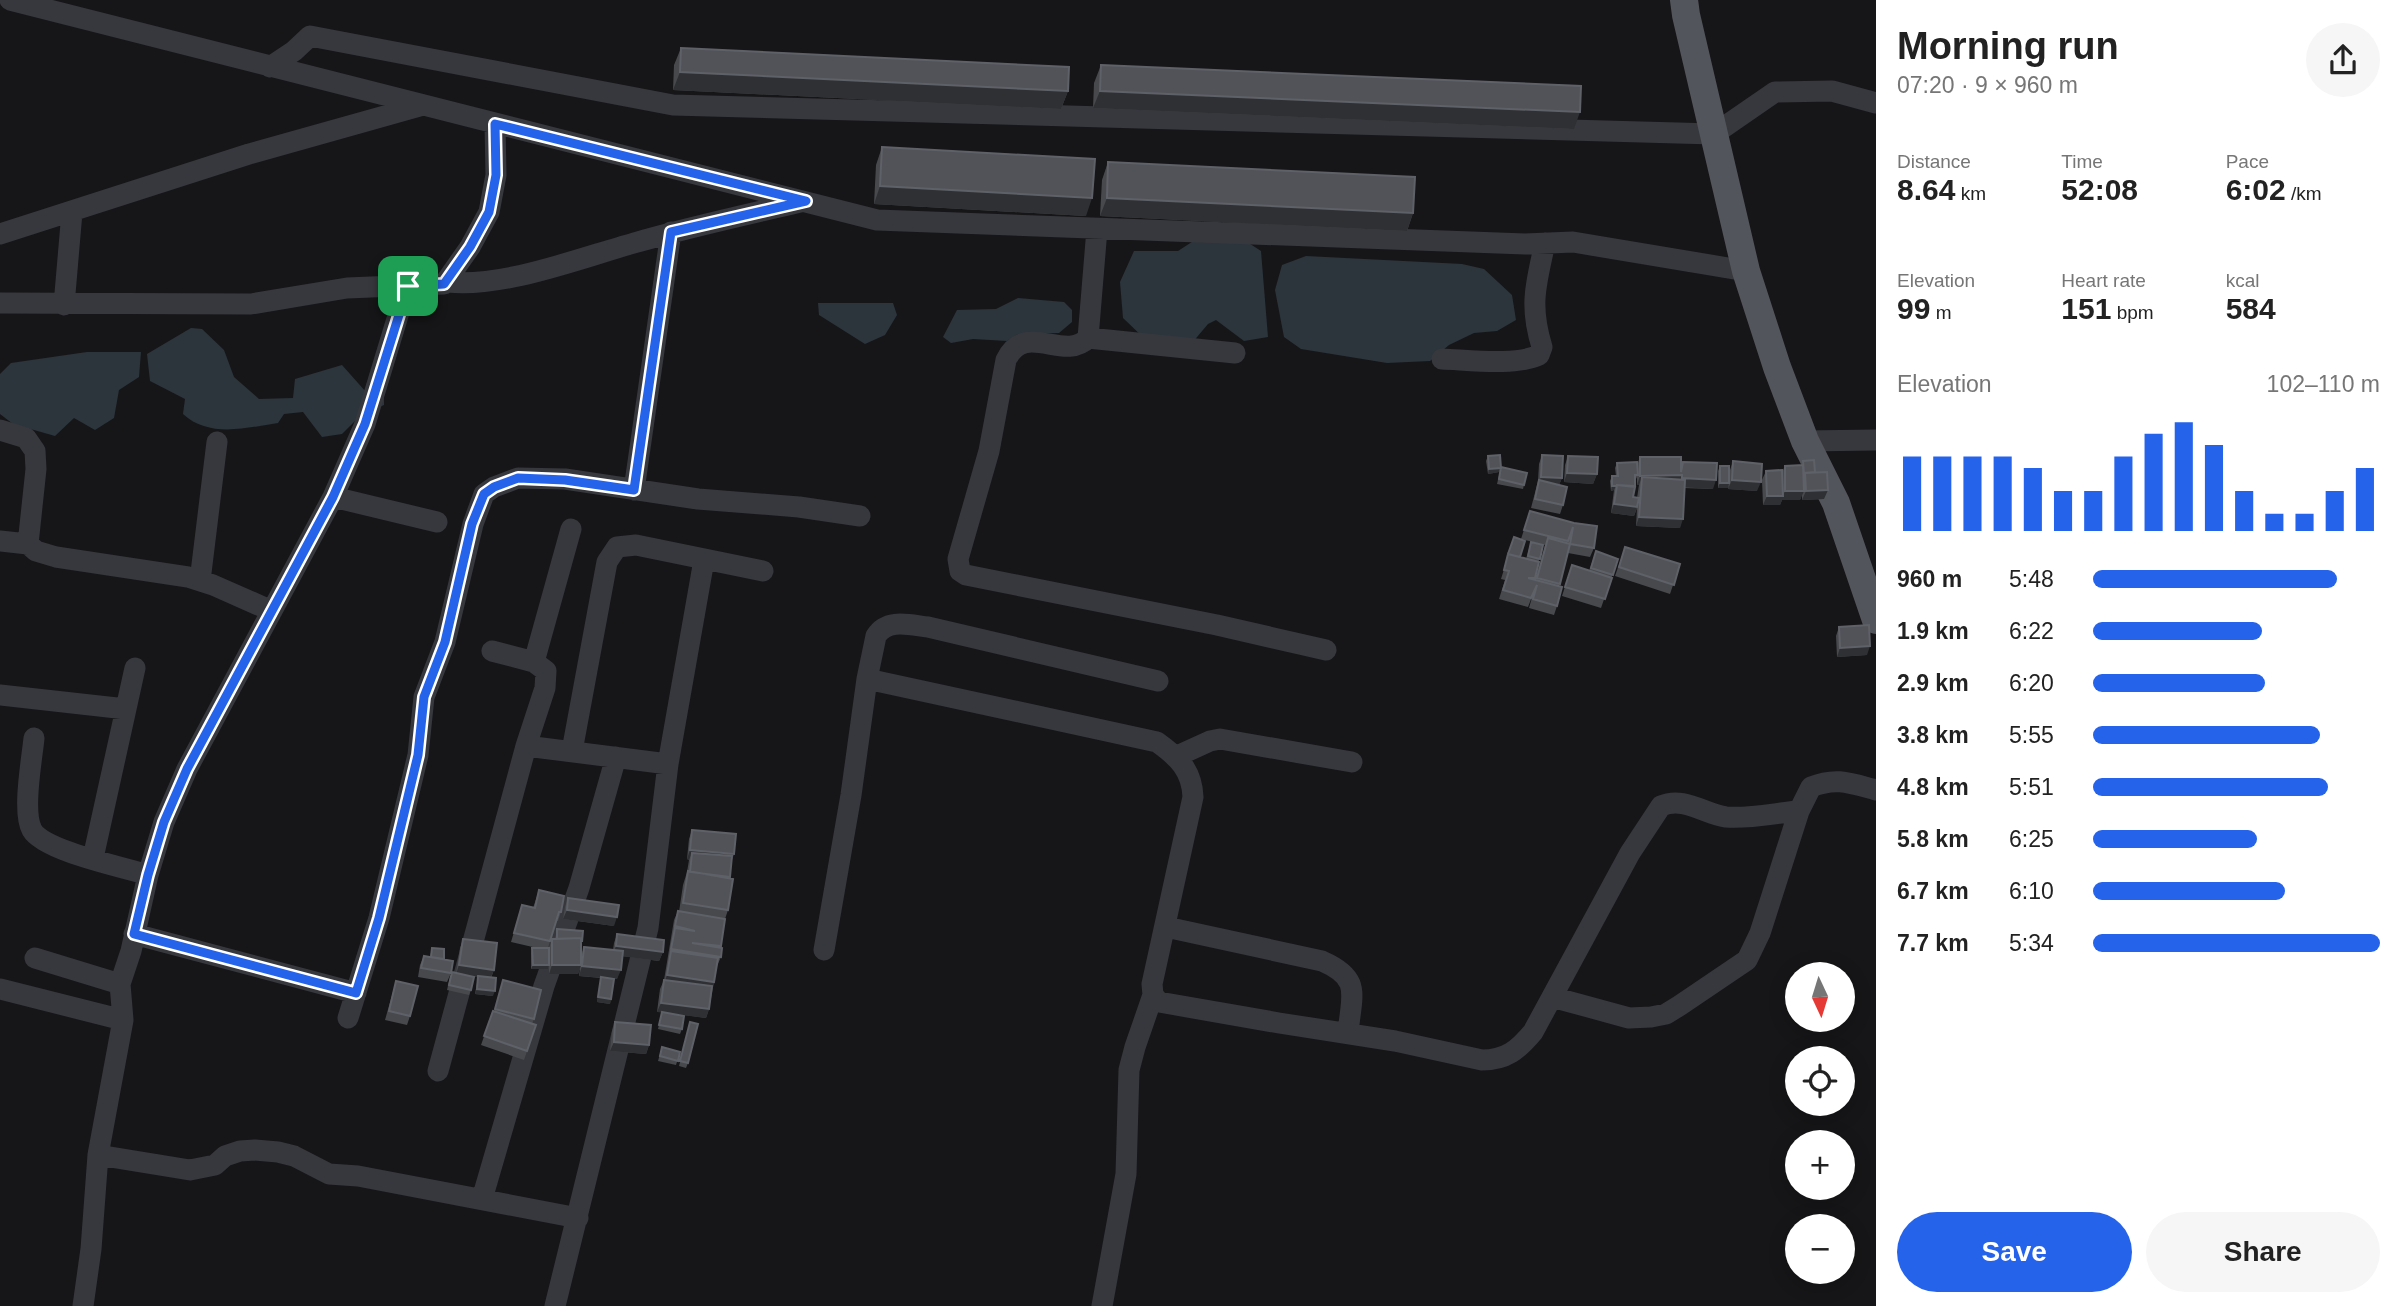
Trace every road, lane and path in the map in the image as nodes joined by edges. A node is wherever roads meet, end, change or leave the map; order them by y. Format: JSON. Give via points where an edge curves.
{"nodes":[{"id":1,"x":10,"y":0,"type":"edge"},
{"id":2,"x":1684,"y":0,"type":"edge"},
{"id":3,"x":270,"y":67,"type":"junction"},
{"id":4,"x":1876,"y":103,"type":"edge"},
{"id":5,"x":421,"y":106,"type":"junction"},
{"id":6,"x":495,"y":124,"type":"junction"},
{"id":7,"x":1713,"y":134,"type":"junction"},
{"id":8,"x":806,"y":201,"type":"junction"},
{"id":9,"x":72,"y":212,"type":"junction"},
{"id":10,"x":1097,"y":229,"type":"junction"},
{"id":11,"x":671,"y":232,"type":"junction"},
{"id":12,"x":0,"y":234,"type":"edge"},
{"id":13,"x":1545,"y":243,"type":"junction"},
{"id":14,"x":1746,"y":271,"type":"junction"},
{"id":15,"x":448,"y":282,"type":"junction"},
{"id":16,"x":408,"y":286,"type":"junction"},
{"id":17,"x":0,"y":303,"type":"edge"},
{"id":18,"x":64,"y":304,"type":"junction"},
{"id":19,"x":1088,"y":338,"type":"junction"},
{"id":20,"x":1235,"y":353,"type":"dead end"},
{"id":21,"x":1442,"y":359,"type":"dead end"},
{"id":22,"x":0,"y":430,"type":"edge"},
{"id":23,"x":1876,"y":440,"type":"edge"},
{"id":24,"x":1805,"y":441,"type":"junction"},
{"id":25,"x":217,"y":442,"type":"dead end"},
{"id":26,"x":634,"y":490,"type":"junction"},
{"id":27,"x":333,"y":497,"type":"junction"},
{"id":28,"x":860,"y":516,"type":"dead end"},
{"id":29,"x":437,"y":522,"type":"dead end"},
{"id":30,"x":571,"y":529,"type":"dead end"},
{"id":31,"x":0,"y":541,"type":"edge"},
{"id":32,"x":27,"y":544,"type":"junction"},
{"id":33,"x":704,"y":560,"type":"junction"},
{"id":34,"x":763,"y":571,"type":"dead end"},
{"id":35,"x":200,"y":581,"type":"junction"},
{"id":36,"x":272,"y":611,"type":"junction"},
{"id":37,"x":1876,"y":620,"type":"edge"},
{"id":38,"x":1326,"y":650,"type":"dead end"},
{"id":39,"x":492,"y":651,"type":"dead end"},
{"id":40,"x":534,"y":662,"type":"junction"},
{"id":41,"x":135,"y":668,"type":"dead end"},
{"id":42,"x":867,"y":679,"type":"junction"},
{"id":43,"x":1157,"y":681,"type":"dead end"},
{"id":44,"x":0,"y":695,"type":"edge"},
{"id":45,"x":126,"y":709,"type":"junction"},
{"id":46,"x":34,"y":738,"type":"dead end"},
{"id":47,"x":526,"y":746,"type":"junction"},
{"id":48,"x":572,"y":751,"type":"junction"},
{"id":49,"x":1177,"y":756,"type":"junction"},
{"id":50,"x":616,"y":757,"type":"junction"},
{"id":51,"x":1352,"y":762,"type":"dead end"},
{"id":52,"x":668,"y":764,"type":"junction"},
{"id":53,"x":1876,"y":790,"type":"edge"},
{"id":54,"x":1799,"y":811,"type":"junction"},
{"id":55,"x":93,"y":859,"type":"junction"},
{"id":56,"x":148,"y":875,"type":"junction"},
{"id":57,"x":1166,"y":927,"type":"junction"},
{"id":58,"x":134,"y":934,"type":"junction"},
{"id":59,"x":824,"y":950,"type":"dead end"},
{"id":60,"x":35,"y":958,"type":"dead end"},
{"id":61,"x":120,"y":984,"type":"junction"},
{"id":62,"x":0,"y":989,"type":"edge"},
{"id":63,"x":356,"y":993,"type":"junction"},
{"id":64,"x":1153,"y":995,"type":"junction"},
{"id":65,"x":1552,"y":997,"type":"junction"},
{"id":66,"x":348,"y":1018,"type":"dead end"},
{"id":67,"x":123,"y":1020,"type":"junction"},
{"id":68,"x":1348,"y":1034,"type":"junction"},
{"id":69,"x":438,"y":1071,"type":"dead end"},
{"id":70,"x":98,"y":1156,"type":"junction"},
{"id":71,"x":482,"y":1199,"type":"junction"},
{"id":72,"x":578,"y":1218,"type":"junction"},
{"id":73,"x":83,"y":1306,"type":"edge"},
{"id":74,"x":555,"y":1306,"type":"edge"},
{"id":75,"x":1102,"y":1306,"type":"edge"}],
"edges":[{"from":1,"to":3,"type":"street"},
{"from":2,"to":7,"type":"main road"},
{"from":3,"to":5,"type":"street"},
{"from":3,"to":7,"type":"street","via":[[310,36],[673,105]]},
{"from":4,"to":7,"type":"street","via":[[1832,91],[1775,92]]},
{"from":5,"to":6,"type":"street"},
{"from":5,"to":9,"type":"street","via":[[249,154]]},
{"from":6,"to":8,"type":"street"},
{"from":6,"to":15,"type":"street","via":[[496,175],[489,212]]},
{"from":7,"to":14,"type":"main road"},
{"from":8,"to":10,"type":"street","via":[[877,220]]},
{"from":8,"to":11,"type":"street"},
{"from":9,"to":12,"type":"street"},
{"from":9,"to":18,"type":"street"},
{"from":10,"to":13,"type":"street"},
{"from":10,"to":19,"type":"street"},
{"from":11,"to":15,"type":"street","via":[[513,278]]},
{"from":11,"to":26,"type":"street"},
{"from":13,"to":14,"type":"street","via":[[1573,242]]},
{"from":13,"to":21,"type":"street","via":[[1534,295],[1542,347],[1539,355],[1513,360]]},
{"from":14,"to":24,"type":"main road"},
{"from":15,"to":16,"type":"street"},
{"from":16,"to":18,"type":"street","via":[[347,288],[251,304]]},
{"from":16,"to":27,"type":"street","via":[[365,424]]},
{"from":17,"to":18,"type":"street"},
{"from":19,"to":20,"type":"street"},
{"from":19,"to":38,"type":"street","via":[[1071,346],[1034,342],[1018,343],[1011,349],[989,451],[958,559],[960,571]]},
{"from":22,"to":32,"type":"street","via":[[26,438],[36,450]]},
{"from":23,"to":24,"type":"street"},
{"from":24,"to":37,"type":"main road","via":[[1836,503]]},
{"from":25,"to":35,"type":"street"},
{"from":26,"to":28,"type":"street"},
{"from":26,"to":63,"type":"street","via":[[518,478],[484,494],[472,524],[445,642],[424,697],[418,755]]},
{"from":27,"to":29,"type":"street"},
{"from":27,"to":36,"type":"street"},
{"from":30,"to":40,"type":"street"},
{"from":31,"to":32,"type":"street"},
{"from":32,"to":35,"type":"street","via":[[56,557]]},
{"from":33,"to":34,"type":"street"},
{"from":33,"to":48,"type":"street","via":[[636,545],[617,547],[607,562]]},
{"from":33,"to":52,"type":"street"},
{"from":35,"to":36,"type":"street"},
{"from":36,"to":56,"type":"street","via":[[187,769]]},
{"from":39,"to":40,"type":"street"},
{"from":40,"to":47,"type":"street","via":[[545,671],[545,688]]},
{"from":41,"to":45,"type":"street"},
{"from":42,"to":43,"type":"street","via":[[876,636],[885,626],[902,624],[928,626]]},
{"from":42,"to":49,"type":"street","via":[[1157,742]]},
{"from":42,"to":59,"type":"street"},
{"from":44,"to":45,"type":"street"},
{"from":45,"to":55,"type":"street"},
{"from":46,"to":55,"type":"street","via":[[31,828],[41,841]]},
{"from":47,"to":48,"type":"street"},
{"from":47,"to":69,"type":"street"},
{"from":48,"to":50,"type":"street"},
{"from":49,"to":51,"type":"street","via":[[1220,739]]},
{"from":49,"to":57,"type":"street","via":[[1189,772],[1193,797]]},
{"from":50,"to":52,"type":"street"},
{"from":50,"to":71,"type":"street"},
{"from":52,"to":72,"type":"street","via":[[648,928]]},
{"from":53,"to":54,"type":"street","via":[[1826,781],[1811,787]]},
{"from":54,"to":65,"type":"street","via":[[1723,817],[1675,802],[1661,806],[1630,853]]},
{"from":54,"to":65,"type":"street","via":[[1747,960],[1666,1014],[1651,1017],[1629,1018]]},
{"from":55,"to":56,"type":"street"},
{"from":56,"to":58,"type":"street"},
{"from":57,"to":64,"type":"street"},
{"from":57,"to":68,"type":"street","via":[[1322,961],[1339,969],[1349,977],[1352,988]]},
{"from":58,"to":61,"type":"street"},
{"from":58,"to":63,"type":"street"},
{"from":60,"to":61,"type":"street"},
{"from":61,"to":67,"type":"street"},
{"from":62,"to":67,"type":"street"},
{"from":63,"to":66,"type":"street"},
{"from":64,"to":68,"type":"street","via":[[1160,1002]]},
{"from":64,"to":75,"type":"street","via":[[1129,1070],[1126,1174]]},
{"from":65,"to":68,"type":"street","via":[[1521,1046],[1497,1060]]},
{"from":67,"to":70,"type":"street"},
{"from":70,"to":71,"type":"street","via":[[190,1170],[215,1165],[240,1151],[278,1152],[329,1174]]},
{"from":70,"to":73,"type":"street"},
{"from":71,"to":72,"type":"street"},
{"from":72,"to":74,"type":"street"}]}
